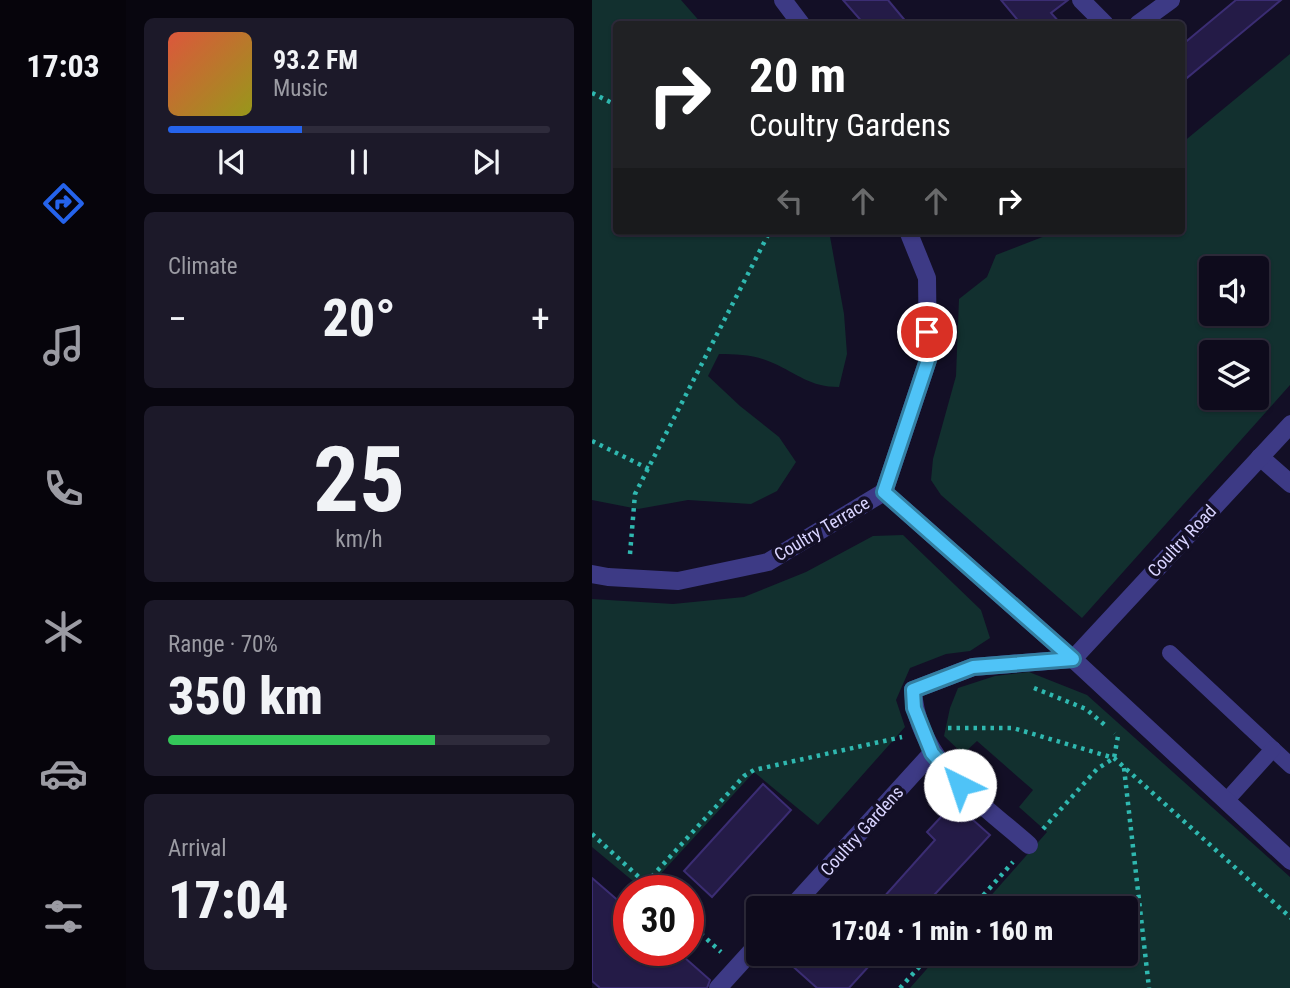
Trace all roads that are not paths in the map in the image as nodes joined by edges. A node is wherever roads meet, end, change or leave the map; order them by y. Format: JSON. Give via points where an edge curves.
{"nodes":[{"id":1,"x":783,"y":0,"type":"edge"},
{"id":2,"x":1081,"y":0,"type":"edge"},
{"id":3,"x":1171,"y":0,"type":"edge"},
{"id":4,"x":799,"y":21,"type":"edge"},
{"id":5,"x":1102,"y":21,"type":"edge"},
{"id":6,"x":1142,"y":21,"type":"edge"},
{"id":7,"x":910,"y":235,"type":"edge"},
{"id":8,"x":1290,"y":424,"type":"edge"},
{"id":9,"x":1260,"y":457,"type":"junction"},
{"id":10,"x":1290,"y":484,"type":"edge"},
{"id":11,"x":884,"y":492,"type":"junction"},
{"id":12,"x":592,"y":574,"type":"edge"},
{"id":13,"x":1170,"y":653,"type":"dead end"},
{"id":14,"x":1073,"y":659,"type":"junction"},
{"id":15,"x":1273,"y":750,"type":"junction"},
{"id":16,"x":932,"y":753,"type":"junction"},
{"id":17,"x":1290,"y":766,"type":"edge"},
{"id":18,"x":1226,"y":801,"type":"junction"},
{"id":19,"x":1029,"y":845,"type":"dead end"},
{"id":20,"x":1290,"y":861,"type":"edge"},
{"id":21,"x":802,"y":896,"type":"edge"},
{"id":22,"x":746,"y":957,"type":"edge"},
{"id":23,"x":718,"y":988,"type":"edge"}],
"edges":[{"from":1,"to":4,"type":"street"},
{"from":2,"to":5,"type":"street"},
{"from":3,"to":6,"type":"street"},
{"from":7,"to":11,"type":"street","via":[[927,278],[928,360]]},
{"from":8,"to":9,"type":"street","name":"Coultry Road"},
{"from":9,"to":10,"type":"street"},
{"from":9,"to":14,"type":"street","name":"Coultry Road"},
{"from":11,"to":12,"type":"street","name":"Coultry Terrace","via":[[768,562],[678,580]]},
{"from":11,"to":14,"type":"street","name":"Coultry Terrace"},
{"from":13,"to":15,"type":"lane"},
{"from":14,"to":16,"type":"street","via":[[973,667],[913,690],[914,708]]},
{"from":14,"to":18,"type":"street","name":"Coultry Terrace"},
{"from":15,"to":17,"type":"lane"},
{"from":15,"to":18,"type":"lane"},
{"from":16,"to":19,"type":"street","via":[[960,785]]},
{"from":16,"to":21,"type":"street","name":"Coultry Gardens"},
{"from":18,"to":20,"type":"street","name":"Coultry Terrace"},
{"from":22,"to":23,"type":"street"}]}
